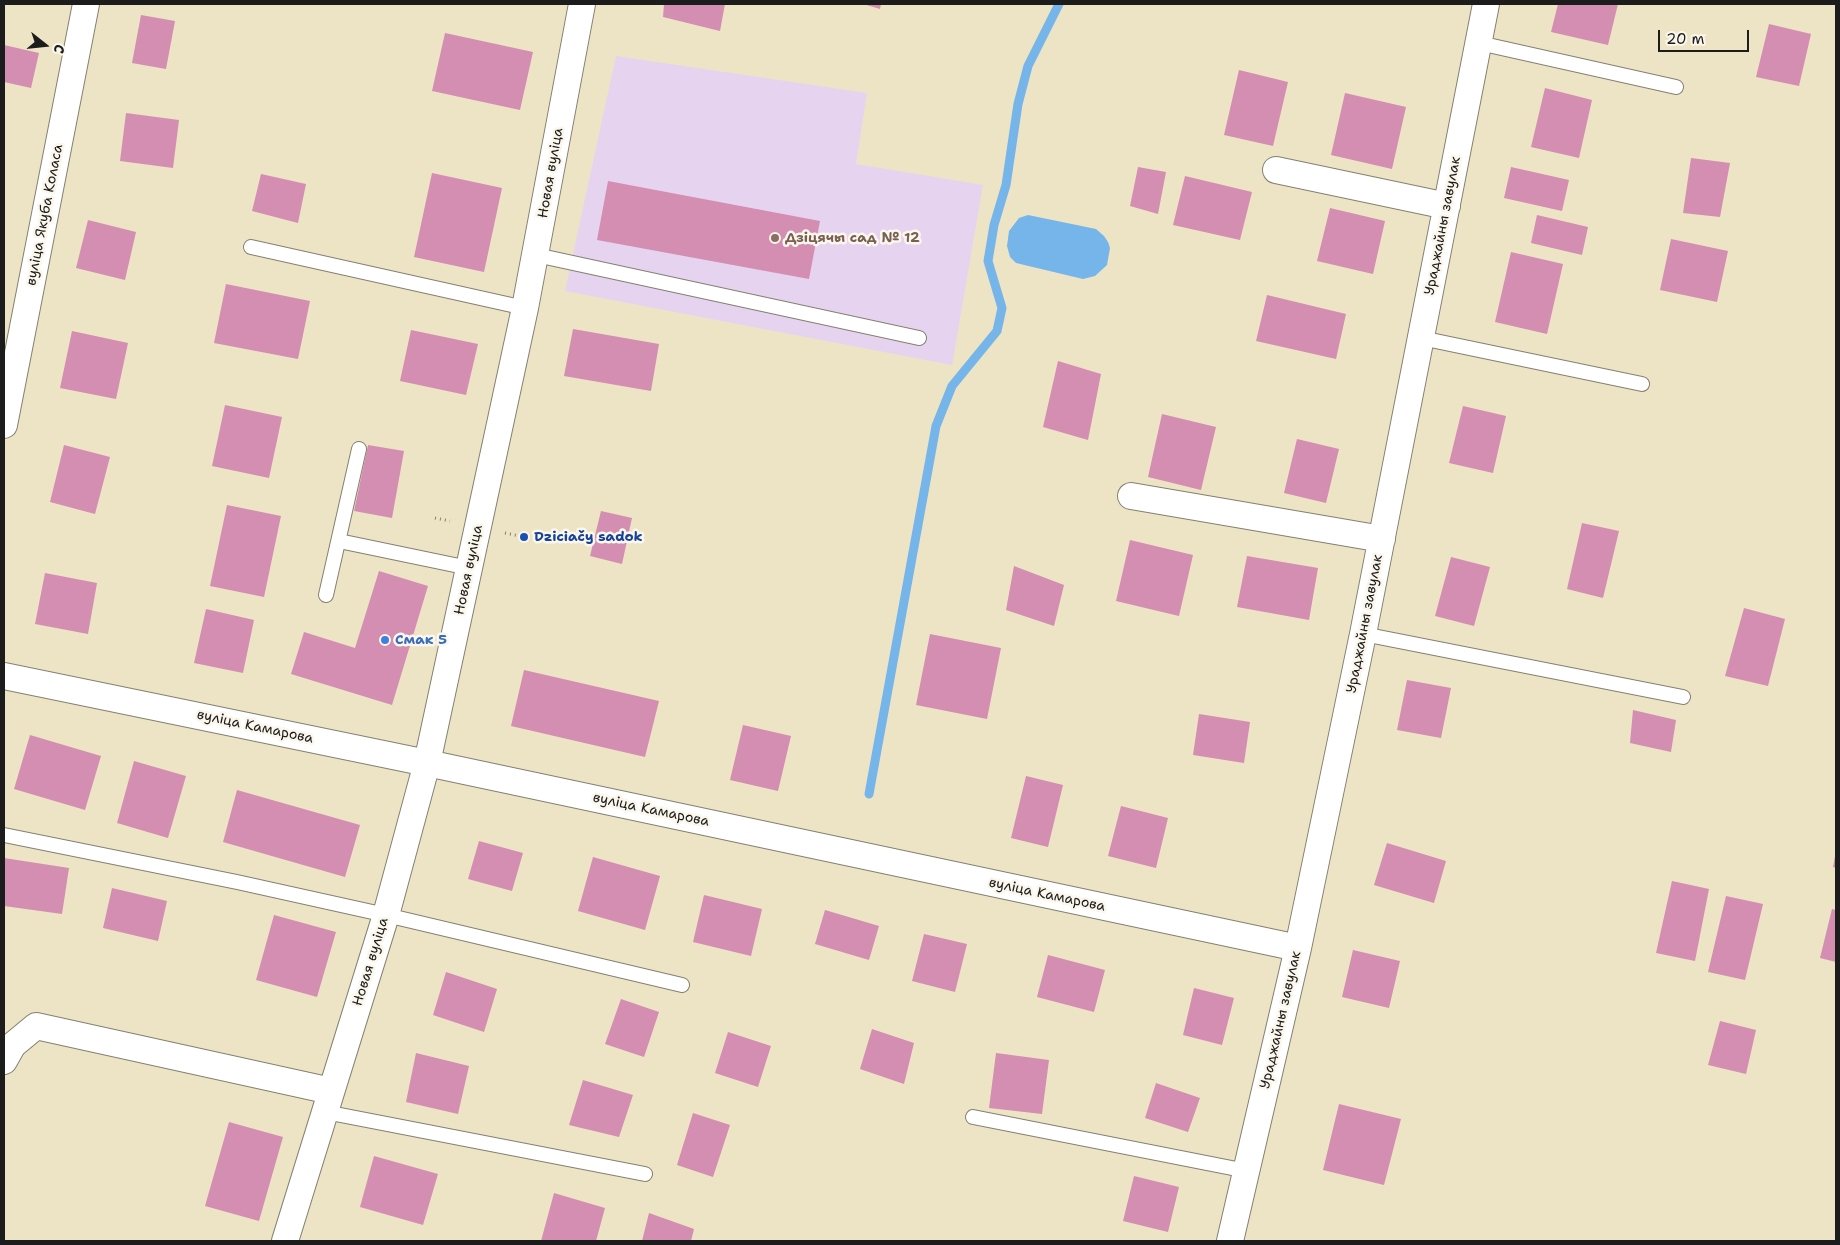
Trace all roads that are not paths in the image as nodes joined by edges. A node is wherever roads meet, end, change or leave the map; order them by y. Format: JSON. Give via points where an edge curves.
{"nodes":[{"id":1,"x":86,"y":4,"type":"edge"},
{"id":2,"x":582,"y":4,"type":"edge"},
{"id":3,"x":1486,"y":4,"type":"edge"},
{"id":4,"x":1479,"y":43,"type":"junction"},
{"id":5,"x":1676,"y":87,"type":"dead end"},
{"id":6,"x":1276,"y":170,"type":"dead end"},
{"id":7,"x":1447,"y":206,"type":"junction"},
{"id":8,"x":251,"y":247,"type":"dead end"},
{"id":9,"x":536,"y":255,"type":"junction"},
{"id":10,"x":525,"y":308,"type":"junction"},
{"id":11,"x":919,"y":338,"type":"dead end"},
{"id":12,"x":1421,"y":338,"type":"junction"},
{"id":13,"x":1642,"y":384,"type":"dead end"},
{"id":14,"x":4,"y":426,"type":"edge"},
{"id":15,"x":359,"y":449,"type":"dead end"},
{"id":16,"x":1131,"y":496,"type":"dead end"},
{"id":17,"x":1382,"y":539,"type":"junction"},
{"id":18,"x":339,"y":541,"type":"junction"},
{"id":19,"x":469,"y":568,"type":"junction"},
{"id":20,"x":326,"y":595,"type":"dead end"},
{"id":21,"x":1363,"y":634,"type":"junction"},
{"id":22,"x":4,"y":676,"type":"edge"},
{"id":23,"x":1683,"y":697,"type":"dead end"},
{"id":24,"x":427,"y":763,"type":"junction"},
{"id":25,"x":4,"y":835,"type":"edge"},
{"id":26,"x":386,"y":915,"type":"junction"},
{"id":27,"x":1298,"y":948,"type":"junction"},
{"id":28,"x":682,"y":984,"type":"dead end"},
{"id":29,"x":4,"y":1061,"type":"edge"},
{"id":30,"x":328,"y":1102,"type":"junction"},
{"id":31,"x":973,"y":1117,"type":"dead end"},
{"id":32,"x":1247,"y":1171,"type":"junction"},
{"id":33,"x":645,"y":1174,"type":"dead end"},
{"id":34,"x":285,"y":1241,"type":"edge"},
{"id":35,"x":1230,"y":1241,"type":"edge"}],
"edges":[{"from":1,"to":14,"type":"street","name":"вуліца Якуба Коласа"},
{"from":2,"to":9,"type":"street","name":"Новая вуліца"},
{"from":3,"to":4,"type":"street","name":"Ураджайны завулак"},
{"from":4,"to":5,"type":"lane"},
{"from":4,"to":7,"type":"street","name":"Ураджайны завулак"},
{"from":6,"to":7,"type":"street"},
{"from":7,"to":12,"type":"street","name":"Ураджайны завулак"},
{"from":8,"to":10,"type":"lane"},
{"from":9,"to":10,"type":"street","name":"Новая вуліца"},
{"from":9,"to":11,"type":"lane"},
{"from":10,"to":19,"type":"street","name":"Новая вуліца"},
{"from":12,"to":13,"type":"lane"},
{"from":12,"to":17,"type":"street","name":"Ураджайны завулак"},
{"from":15,"to":18,"type":"lane"},
{"from":16,"to":17,"type":"street"},
{"from":17,"to":21,"type":"street","name":"Ураджайны завулак"},
{"from":18,"to":19,"type":"lane"},
{"from":18,"to":20,"type":"lane"},
{"from":19,"to":24,"type":"street","name":"Новая вуліца"},
{"from":21,"to":23,"type":"lane"},
{"from":21,"to":27,"type":"street","name":"Ураджайны завулак"},
{"from":22,"to":24,"type":"street","name":"вуліца Камарова"},
{"from":24,"to":26,"type":"street","name":"Новая вуліца"},
{"from":24,"to":27,"type":"street","name":"вуліца Камарова"},
{"from":25,"to":26,"type":"lane"},
{"from":26,"to":28,"type":"lane"},
{"from":26,"to":30,"type":"street","name":"Новая вуліца"},
{"from":27,"to":32,"type":"street","name":"Ураджайны завулак"},
{"from":29,"to":30,"type":"street","via":[[13,1045],[36,1026]]},
{"from":30,"to":33,"type":"lane"},
{"from":30,"to":34,"type":"street","name":"Новая вуліца"},
{"from":31,"to":32,"type":"lane"},
{"from":32,"to":35,"type":"street","name":"Ураджайны завулак"}]}
